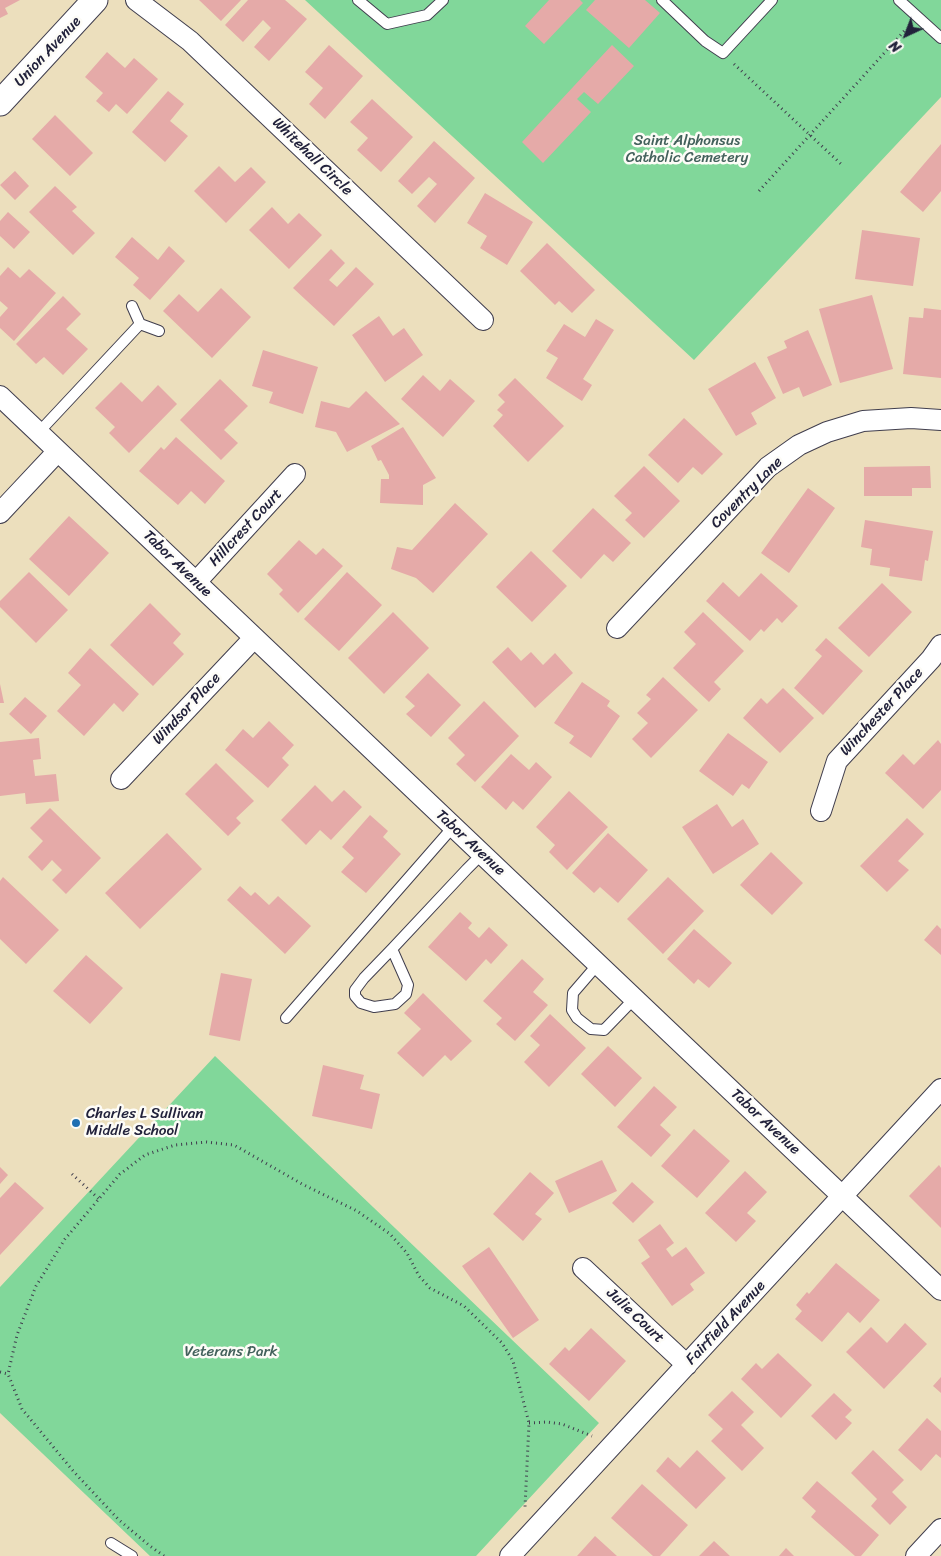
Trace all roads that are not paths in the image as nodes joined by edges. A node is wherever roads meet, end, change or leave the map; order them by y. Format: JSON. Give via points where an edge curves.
{"nodes":[{"id":1,"x":96,"y":0,"type":"edge"},
{"id":2,"x":136,"y":0,"type":"edge"},
{"id":3,"x":358,"y":0,"type":"edge"},
{"id":4,"x":443,"y":0,"type":"edge"},
{"id":5,"x":662,"y":0,"type":"edge"},
{"id":6,"x":772,"y":0,"type":"edge"},
{"id":7,"x":900,"y":0,"type":"edge"},
{"id":8,"x":941,"y":38,"type":"edge"},
{"id":9,"x":0,"y":103,"type":"edge"},
{"id":10,"x":132,"y":306,"type":"dead end"},
{"id":11,"x":483,"y":320,"type":"dead end"},
{"id":12,"x":140,"y":324,"type":"junction"},
{"id":13,"x":159,"y":331,"type":"dead end"},
{"id":14,"x":0,"y":396,"type":"edge"},
{"id":15,"x":941,"y":420,"type":"edge"},
{"id":16,"x":39,"y":432,"type":"junction"},
{"id":17,"x":58,"y":451,"type":"junction"},
{"id":18,"x":295,"y":474,"type":"dead end"},
{"id":19,"x":0,"y":513,"type":"edge"},
{"id":20,"x":196,"y":582,"type":"junction"},
{"id":21,"x":617,"y":628,"type":"dead end"},
{"id":22,"x":254,"y":638,"type":"junction"},
{"id":23,"x":941,"y":645,"type":"edge"},
{"id":24,"x":121,"y":779,"type":"dead end"},
{"id":25,"x":822,"y":811,"type":"dead end"},
{"id":26,"x":453,"y":827,"type":"junction"},
{"id":27,"x":482,"y":854,"type":"junction"},
{"id":28,"x":392,"y":949,"type":"junction"},
{"id":29,"x":598,"y":964,"type":"junction"},
{"id":30,"x":635,"y":998,"type":"junction"},
{"id":31,"x":286,"y":1018,"type":"dead end"},
{"id":32,"x":941,"y":1089,"type":"edge"},
{"id":33,"x":843,"y":1196,"type":"junction"},
{"id":34,"x":584,"y":1268,"type":"dead end"},
{"id":35,"x":941,"y":1290,"type":"edge"},
{"id":36,"x":688,"y":1364,"type":"junction"},
{"id":37,"x":941,"y":1529,"type":"edge"},
{"id":38,"x":111,"y":1543,"type":"dead end"},
{"id":39,"x":132,"y":1556,"type":"edge"},
{"id":40,"x":510,"y":1556,"type":"edge"},
{"id":41,"x":916,"y":1556,"type":"edge"}],
"edges":[{"from":1,"to":9,"type":"street","name":"Union Avenue"},
{"from":2,"to":11,"type":"street","name":"Whitehall Circle","via":[[190,42]]},
{"from":3,"to":4,"type":"lane","via":[[387,24],[427,14]]},
{"from":5,"to":6,"type":"lane","via":[[705,41],[723,52]]},
{"from":7,"to":8,"type":"lane"},
{"from":10,"to":12,"type":"lane"},
{"from":12,"to":13,"type":"lane"},
{"from":12,"to":16,"type":"lane"},
{"from":14,"to":16,"type":"street","name":"Tabor Avenue"},
{"from":15,"to":21,"type":"street","name":"Coventry Lane","via":[[863,421],[799,445],[768,467]]},
{"from":16,"to":17,"type":"street","name":"Tabor Avenue"},
{"from":17,"to":19,"type":"street"},
{"from":17,"to":20,"type":"street","name":"Tabor Avenue"},
{"from":18,"to":20,"type":"street","name":"Hillcrest Court"},
{"from":20,"to":22,"type":"street","name":"Tabor Avenue"},
{"from":22,"to":24,"type":"street","name":"Windsor Place"},
{"from":22,"to":26,"type":"street","name":"Tabor Avenue"},
{"from":23,"to":25,"type":"street","name":"Winchester Place","via":[[837,761]]},
{"from":26,"to":27,"type":"street","name":"Tabor Avenue"},
{"from":26,"to":31,"type":"lane"},
{"from":27,"to":28,"type":"lane"},
{"from":27,"to":29,"type":"street","name":"Tabor Avenue"},
{"from":28,"to":28,"type":"lane","via":[[355,990],[355,996],[361,1003],[374,1007],[395,1004],[406,994],[408,985]]},
{"from":29,"to":30,"type":"street","name":"Tabor Avenue"},
{"from":29,"to":30,"type":"lane","via":[[574,993],[572,1010],[578,1018],[591,1029],[604,1030]]},
{"from":30,"to":33,"type":"street","name":"Tabor Avenue"},
{"from":32,"to":33,"type":"street","name":"Fairfield Avenue"},
{"from":33,"to":35,"type":"street","name":"Tabor Avenue"},
{"from":33,"to":36,"type":"street","name":"Fairfield Avenue"},
{"from":34,"to":36,"type":"street","name":"Julie Court"},
{"from":36,"to":40,"type":"street","name":"Fairfield Avenue"},
{"from":37,"to":41,"type":"street"},
{"from":38,"to":39,"type":"lane"}]}
